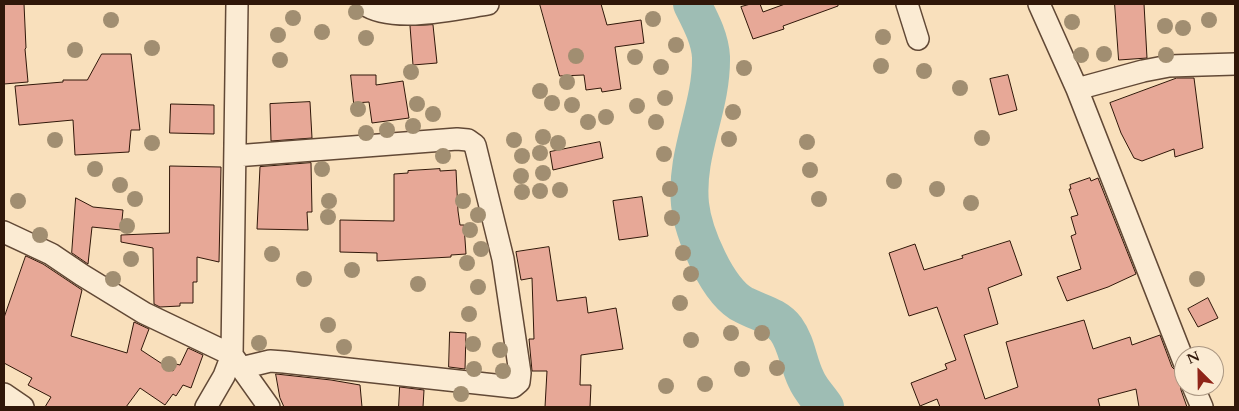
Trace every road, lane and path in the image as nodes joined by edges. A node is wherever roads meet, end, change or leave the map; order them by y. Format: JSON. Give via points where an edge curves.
{"nodes":[{"id":1,"x":237,"y":4,"type":"edge"},
{"id":2,"x":364,"y":4,"type":"edge"},
{"id":3,"x":488,"y":4,"type":"edge"},
{"id":4,"x":907,"y":4,"type":"edge"},
{"id":5,"x":1039,"y":4,"type":"edge"},
{"id":6,"x":918,"y":39,"type":"dead end"},
{"id":7,"x":1235,"y":64,"type":"edge"},
{"id":8,"x":1077,"y":90,"type":"junction"},
{"id":9,"x":235,"y":156,"type":"junction"},
{"id":10,"x":4,"y":232,"type":"edge"},
{"id":11,"x":1178,"y":346,"type":"edge"},
{"id":12,"x":236,"y":362,"type":"junction"},
{"id":13,"x":4,"y":394,"type":"edge"},
{"id":14,"x":23,"y":407,"type":"edge"},
{"id":15,"x":206,"y":407,"type":"edge"},
{"id":16,"x":269,"y":407,"type":"edge"}],
"edges":[{"from":1,"to":9,"type":"street"},
{"from":2,"to":3,"type":"street","via":[[392,14],[419,14]]},
{"from":4,"to":6,"type":"street"},
{"from":5,"to":8,"type":"street"},
{"from":7,"to":8,"type":"street","via":[[1169,66]]},
{"from":8,"to":11,"type":"street"},
{"from":9,"to":12,"type":"street"},
{"from":9,"to":12,"type":"street","via":[[457,139],[468,140],[475,145],[503,259],[520,373],[519,382],[513,387],[284,362]]},
{"from":10,"to":12,"type":"street","via":[[51,254],[144,313]]},
{"from":12,"to":15,"type":"street"},
{"from":12,"to":16,"type":"street"},
{"from":13,"to":14,"type":"street"}]}
